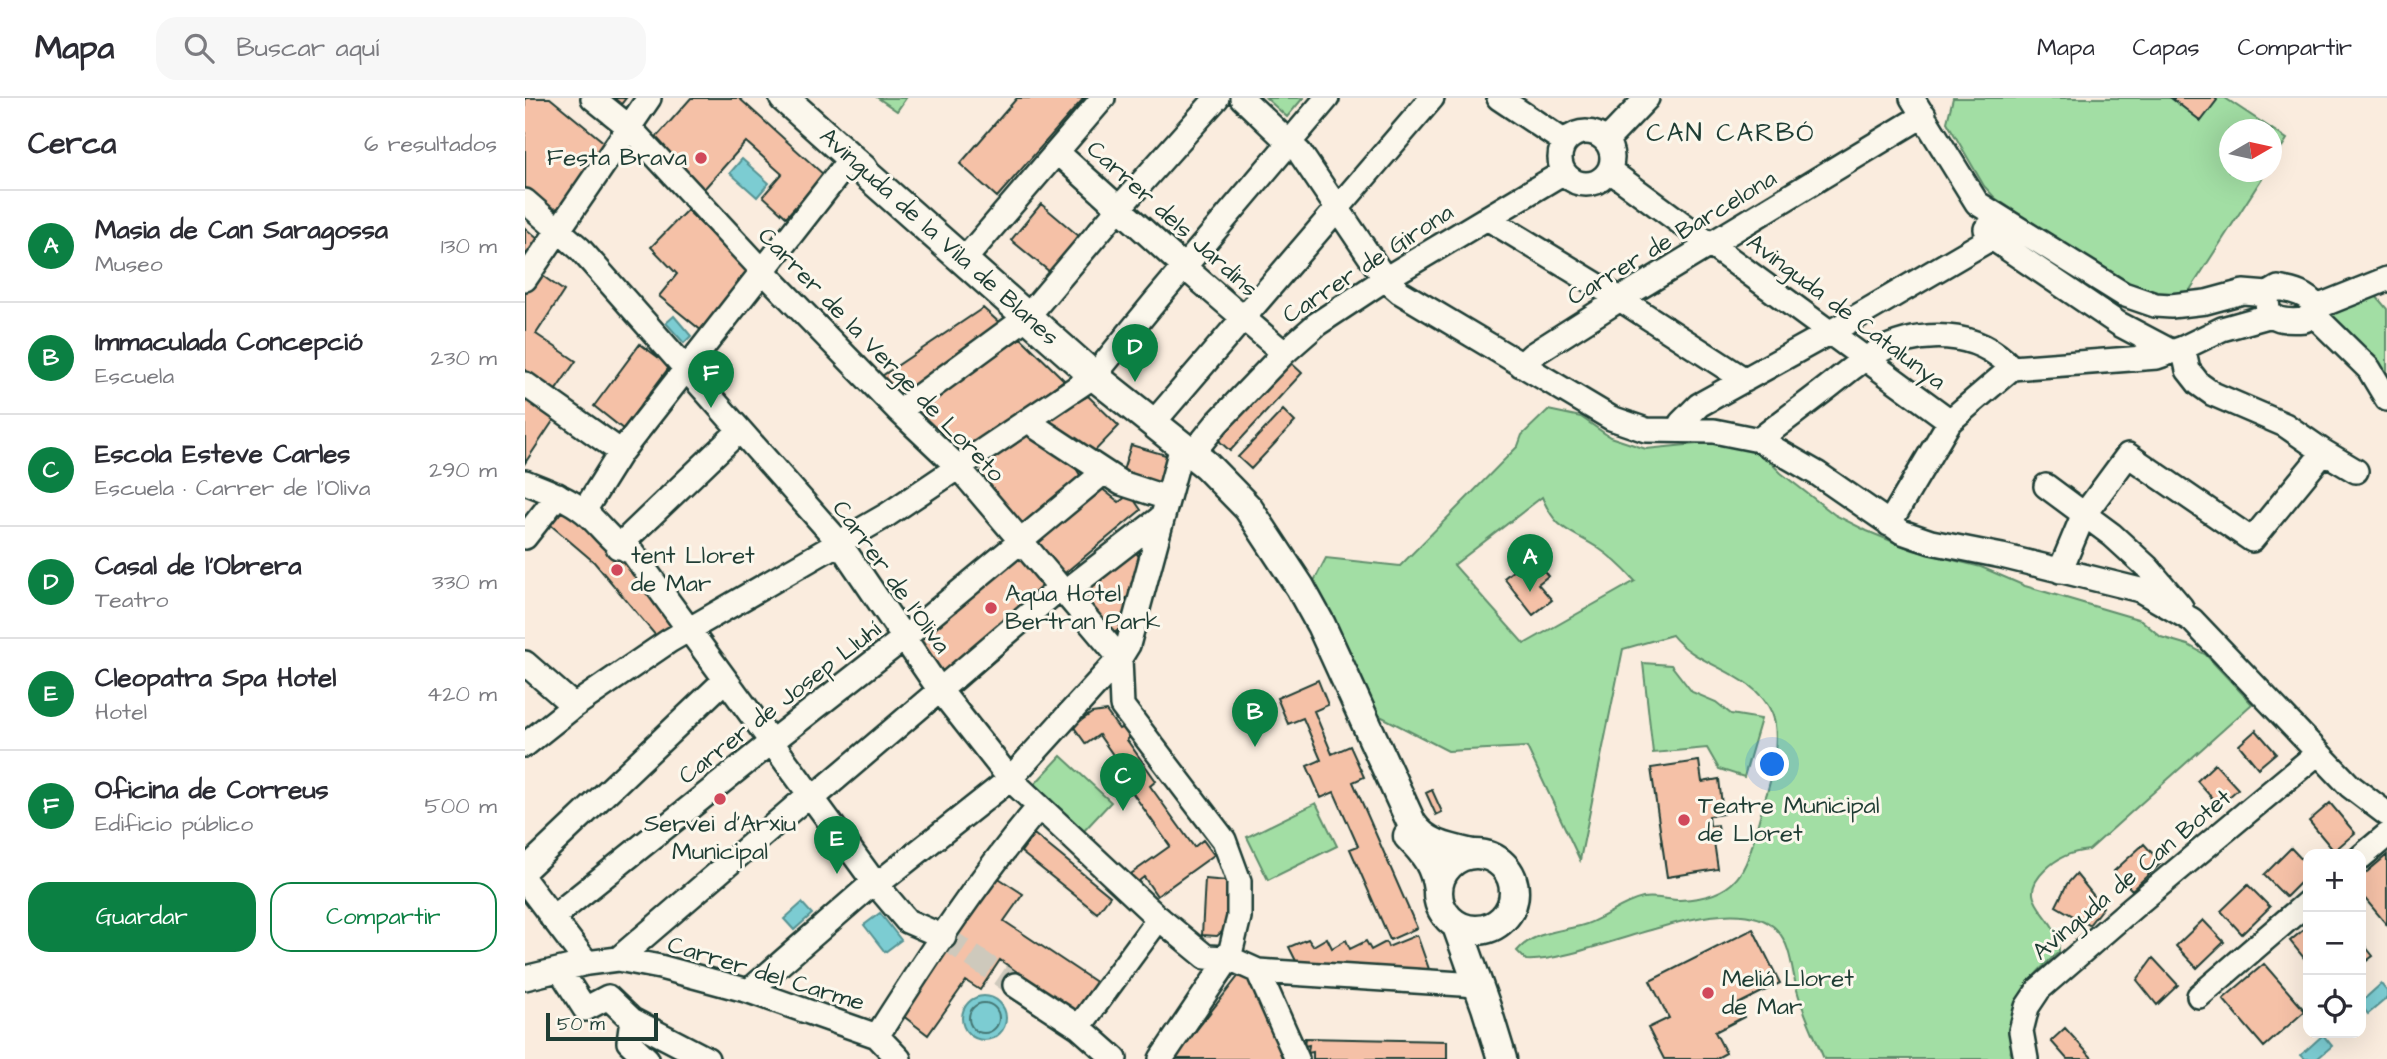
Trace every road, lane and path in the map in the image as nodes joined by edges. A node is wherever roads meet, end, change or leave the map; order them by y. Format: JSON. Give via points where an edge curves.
{"nodes":[{"id":1,"x":593,"y":98,"type":"edge"},
{"id":2,"x":649,"y":98,"type":"edge"},
{"id":3,"x":784,"y":98,"type":"edge"},
{"id":4,"x":1103,"y":98,"type":"edge"},
{"id":5,"x":1217,"y":98,"type":"edge"},
{"id":6,"x":1242,"y":98,"type":"edge"},
{"id":7,"x":1327,"y":98,"type":"edge"},
{"id":8,"x":1432,"y":98,"type":"edge"},
{"id":9,"x":1499,"y":98,"type":"edge"},
{"id":10,"x":1647,"y":98,"type":"edge"},
{"id":11,"x":1918,"y":107,"type":"edge"},
{"id":12,"x":629,"y":127,"type":"junction"},
{"id":13,"x":1606,"y":141,"type":"junction"},
{"id":14,"x":1565,"y":142,"type":"junction"},
{"id":15,"x":1290,"y":143,"type":"junction"},
{"id":16,"x":1057,"y":152,"type":"junction"},
{"id":17,"x":851,"y":158,"type":"junction"},
{"id":18,"x":1609,"y":170,"type":"junction"},
{"id":19,"x":1564,"y":172,"type":"junction"},
{"id":20,"x":525,"y":201,"type":"edge"},
{"id":21,"x":1977,"y":203,"type":"junction"},
{"id":22,"x":1119,"y":208,"type":"junction"},
{"id":23,"x":1338,"y":208,"type":"junction"},
{"id":24,"x":1487,"y":218,"type":"junction"},
{"id":25,"x":2012,"y":226,"type":"junction"},
{"id":26,"x":559,"y":230,"type":"junction"},
{"id":27,"x":1992,"y":238,"type":"junction"},
{"id":28,"x":1711,"y":243,"type":"junction"},
{"id":29,"x":964,"y":260,"type":"junction"},
{"id":30,"x":1184,"y":267,"type":"junction"},
{"id":31,"x":762,"y":271,"type":"junction"},
{"id":32,"x":525,"y":279,"type":"edge"},
{"id":33,"x":1385,"y":279,"type":"junction"},
{"id":34,"x":2387,"y":279,"type":"edge"},
{"id":35,"x":1620,"y":299,"type":"junction"},
{"id":36,"x":2270,"y":304,"type":"junction"},
{"id":37,"x":2315,"y":310,"type":"junction"},
{"id":38,"x":1027,"y":317,"type":"junction"},
{"id":39,"x":1243,"y":318,"type":"junction"},
{"id":40,"x":1829,"y":333,"type":"junction"},
{"id":41,"x":2177,"y":350,"type":"junction"},
{"id":42,"x":1284,"y":353,"type":"junction"},
{"id":43,"x":1864,"y":359,"type":"junction"},
{"id":44,"x":1521,"y":365,"type":"junction"},
{"id":45,"x":687,"y":367,"type":"junction"},
{"id":46,"x":2013,"y":368,"type":"junction"},
{"id":47,"x":1094,"y":376,"type":"junction"},
{"id":48,"x":1745,"y":380,"type":"junction"},
{"id":49,"x":525,"y":384,"type":"edge"},
{"id":50,"x":2387,"y":399,"type":"edge"},
{"id":51,"x":899,"y":411,"type":"junction"},
{"id":52,"x":1030,"y":420,"type":"junction"},
{"id":53,"x":1154,"y":422,"type":"junction"},
{"id":54,"x":1950,"y":422,"type":"junction"},
{"id":55,"x":1678,"y":430,"type":"junction"},
{"id":56,"x":739,"y":431,"type":"junction"},
{"id":57,"x":1759,"y":440,"type":"junction"},
{"id":58,"x":1187,"y":450,"type":"junction"},
{"id":59,"x":621,"y":452,"type":"junction"},
{"id":60,"x":2324,"y":452,"type":"junction"},
{"id":61,"x":959,"y":468,"type":"junction"},
{"id":62,"x":2356,"y":471,"type":"dead end"},
{"id":63,"x":1104,"y":472,"type":"junction"},
{"id":64,"x":525,"y":482,"type":"edge"},
{"id":65,"x":2046,"y":486,"type":"dead end"},
{"id":66,"x":558,"y":495,"type":"junction"},
{"id":67,"x":1165,"y":507,"type":"junction"},
{"id":68,"x":584,"y":511,"type":"junction"},
{"id":69,"x":2083,"y":516,"type":"junction"},
{"id":70,"x":1888,"y":524,"type":"junction"},
{"id":71,"x":525,"y":537,"type":"edge"},
{"id":72,"x":838,"y":541,"type":"junction"},
{"id":73,"x":1020,"y":542,"type":"junction"},
{"id":74,"x":618,"y":547,"type":"junction"},
{"id":75,"x":2060,"y":571,"type":"junction"},
{"id":76,"x":1063,"y":589,"type":"junction"},
{"id":77,"x":2192,"y":620,"type":"junction"},
{"id":78,"x":688,"y":629,"type":"junction"},
{"id":79,"x":904,"y":638,"type":"junction"},
{"id":80,"x":1120,"y":658,"type":"junction"},
{"id":81,"x":525,"y":663,"type":"edge"},
{"id":82,"x":725,"y":680,"type":"junction"},
{"id":83,"x":939,"y":689,"type":"junction"},
{"id":84,"x":573,"y":706,"type":"junction"},
{"id":85,"x":771,"y":742,"type":"junction"},
{"id":86,"x":525,"y":745,"type":"edge"},
{"id":87,"x":2318,"y":753,"type":"junction"},
{"id":88,"x":1010,"y":779,"type":"junction"},
{"id":89,"x":815,"y":793,"type":"junction"},
{"id":90,"x":1039,"y":807,"type":"junction"},
{"id":91,"x":2387,"y":814,"type":"edge"},
{"id":92,"x":2387,"y":835,"type":"edge"},
{"id":93,"x":2366,"y":853,"type":"edge"},
{"id":94,"x":1473,"y":854,"type":"junction"},
{"id":95,"x":525,"y":870,"type":"edge"},
{"id":96,"x":525,"y":881,"type":"edge"},
{"id":97,"x":874,"y":882,"type":"junction"},
{"id":98,"x":1438,"y":890,"type":"junction"},
{"id":99,"x":2303,"y":906,"type":"edge"},
{"id":100,"x":552,"y":918,"type":"junction"},
{"id":101,"x":1159,"y":918,"type":"junction"},
{"id":102,"x":1457,"y":926,"type":"junction"},
{"id":103,"x":1489,"y":928,"type":"junction"},
{"id":104,"x":942,"y":937,"type":"junction"},
{"id":105,"x":1229,"y":958,"type":"junction"},
{"id":106,"x":618,"y":959,"type":"junction"},
{"id":107,"x":587,"y":963,"type":"junction"},
{"id":108,"x":537,"y":970,"type":"edge"},
{"id":109,"x":1258,"y":971,"type":"junction"},
{"id":110,"x":1015,"y":985,"type":"tunnel mouth"},
{"id":111,"x":749,"y":990,"type":"junction"},
{"id":112,"x":1482,"y":996,"type":"junction"},
{"id":113,"x":2199,"y":996,"type":"dead end"},
{"id":114,"x":632,"y":1020,"type":"junction"},
{"id":115,"x":1079,"y":1027,"type":"junction"},
{"id":116,"x":877,"y":1036,"type":"junction"},
{"id":117,"x":647,"y":1059,"type":"edge"},
{"id":118,"x":707,"y":1059,"type":"edge"},
{"id":119,"x":899,"y":1059,"type":"edge"},
{"id":120,"x":1115,"y":1059,"type":"edge"},
{"id":121,"x":1161,"y":1059,"type":"edge"},
{"id":122,"x":1297,"y":1059,"type":"edge"},
{"id":123,"x":1501,"y":1059,"type":"edge"},
{"id":124,"x":1513,"y":1059,"type":"edge"},
{"id":125,"x":2027,"y":1059,"type":"edge"}],
"edges":[{"from":1,"to":12,"type":"street","name":"Carrer de la Verge de Loreto"},
{"from":2,"to":12,"type":"street"},
{"from":3,"to":17,"type":"main road","name":"Avinguda de la Vila de Blanes"},
{"from":4,"to":16,"type":"street"},
{"from":5,"to":22,"type":"street"},
{"from":6,"to":15,"type":"street"},
{"from":7,"to":15,"type":"street"},
{"from":8,"to":23,"type":"street"},
{"from":9,"to":14,"type":"street"},
{"from":10,"to":13,"type":"street"},
{"from":11,"to":21,"type":"street"},
{"from":11,"to":28,"type":"street","name":"Carrer de Barcelona"},
{"from":12,"to":26,"type":"street"},
{"from":12,"to":31,"type":"street","name":"Carrer de la Verge de Loreto"},
{"from":13,"to":14,"type":"street","via":[[1586,132]]},
{"from":13,"to":18,"type":"street","via":[[1612,155]]},
{"from":14,"to":19,"type":"street","via":[[1560,159]]},
{"from":15,"to":23,"type":"street"},
{"from":15,"to":30,"type":"street"},
{"from":16,"to":22,"type":"street","name":"Carrer dels Jardins"},
{"from":16,"to":29,"type":"street"},
{"from":17,"to":29,"type":"main road","name":"Avinguda de la Vila de Blanes"},
{"from":17,"to":31,"type":"street"},
{"from":18,"to":19,"type":"street","via":[[1591,184],[1574,181]]},
{"from":18,"to":28,"type":"street","name":"Avinguda de Catalunya"},
{"from":19,"to":24,"type":"street","name":"Carrer de Girona"},
{"from":20,"to":26,"type":"street","name":"Carrer de l'Oliva"},
{"from":21,"to":25,"type":"street"},
{"from":21,"to":27,"type":"street"},
{"from":22,"to":30,"type":"street","name":"Carrer dels Jardins"},
{"from":22,"to":38,"type":"street"},
{"from":23,"to":33,"type":"street"},
{"from":23,"to":39,"type":"street"},
{"from":24,"to":33,"type":"street","name":"Carrer de Girona"},
{"from":24,"to":35,"type":"street"},
{"from":25,"to":27,"type":"street"},
{"from":25,"to":36,"type":"street","via":[[2136,300],[2171,306],[2243,292]]},
{"from":26,"to":32,"type":"street"},
{"from":26,"to":45,"type":"street","name":"Carrer de l'Oliva"},
{"from":27,"to":40,"type":"street"},
{"from":27,"to":41,"type":"street","via":[[2119,324]]},
{"from":28,"to":35,"type":"street","name":"Carrer de Barcelona"},
{"from":28,"to":40,"type":"street","name":"Avinguda de Catalunya"},
{"from":29,"to":38,"type":"main road","name":"Avinguda de la Vila de Blanes"},
{"from":30,"to":39,"type":"street","name":"Carrer dels Jardins"},
{"from":30,"to":47,"type":"street"},
{"from":31,"to":45,"type":"street"},
{"from":31,"to":51,"type":"street","name":"Carrer de la Verge de Loreto"},
{"from":33,"to":42,"type":"street","name":"Carrer de Girona","via":[[1317,324]]},
{"from":33,"to":44,"type":"street"},
{"from":34,"to":37,"type":"street"},
{"from":35,"to":44,"type":"street","name":"Carrer de Barcelona"},
{"from":35,"to":48,"type":"street"},
{"from":36,"to":37,"type":"street","via":[[2278,288],[2309,298]]},
{"from":36,"to":41,"type":"street"},
{"from":37,"to":50,"type":"street","via":[[2368,369]]},
{"from":38,"to":47,"type":"main road","name":"Avinguda de la Vila de Blanes"},
{"from":38,"to":51,"type":"street"},
{"from":39,"to":42,"type":"street","name":"Carrer dels Jardins"},
{"from":39,"to":53,"type":"street"},
{"from":40,"to":43,"type":"street","name":"Avinguda de Catalunya"},
{"from":40,"to":48,"type":"street"},
{"from":41,"to":46,"type":"street","via":[[2157,356]]},
{"from":41,"to":60,"type":"street","via":[[2199,384],[2213,394],[2285,425]]},
{"from":42,"to":58,"type":"street","name":"Carrer de Girona"},
{"from":43,"to":46,"type":"street","via":[[1896,344],[1949,335],[1989,349]]},
{"from":43,"to":54,"type":"street","name":"Avinguda de Catalunya"},
{"from":43,"to":57,"type":"street"},
{"from":44,"to":55,"type":"street","via":[[1629,426]]},
{"from":45,"to":56,"type":"street","name":"Carrer de l'Oliva"},
{"from":45,"to":59,"type":"street"},
{"from":46,"to":54,"type":"street"},
{"from":47,"to":52,"type":"street"},
{"from":47,"to":53,"type":"main road","name":"Avinguda de la Vila de Blanes"},
{"from":48,"to":55,"type":"street","via":[[1699,405]]},
{"from":49,"to":59,"type":"street"},
{"from":51,"to":61,"type":"street","name":"Carrer de la Verge de Loreto"},
{"from":52,"to":61,"type":"street"},
{"from":52,"to":63,"type":"street"},
{"from":53,"to":58,"type":"main road","name":"Avinguda de la Vila de Blanes"},
{"from":54,"to":70,"type":"street"},
{"from":55,"to":57,"type":"street"},
{"from":56,"to":72,"type":"street","name":"Carrer de l'Oliva"},
{"from":56,"to":74,"type":"street"},
{"from":57,"to":70,"type":"street","via":[[1818,474]]},
{"from":58,"to":67,"type":"street"},
{"from":58,"to":94,"type":"main road","via":[[1248,508],[1300,587],[1416,830],[1438,845]]},
{"from":58,"to":98,"type":"main road","via":[[1245,522],[1286,586],[1321,649],[1400,825],[1433,866]]},
{"from":59,"to":68,"type":"street"},
{"from":60,"to":62,"type":"street"},
{"from":60,"to":69,"type":"street","via":[[2252,540],[2128,455]]},
{"from":61,"to":72,"type":"street"},
{"from":61,"to":73,"type":"street","name":"Carrer de la Verge de Loreto"},
{"from":63,"to":67,"type":"street"},
{"from":63,"to":73,"type":"street","name":"Carrer de Josep Lluhí"},
{"from":64,"to":66,"type":"street"},
{"from":65,"to":69,"type":"street"},
{"from":66,"to":68,"type":"street"},
{"from":66,"to":71,"type":"street"},
{"from":67,"to":76,"type":"street"},
{"from":67,"to":80,"type":"street","via":[[1128,645]]},
{"from":68,"to":74,"type":"street"},
{"from":69,"to":75,"type":"street"},
{"from":69,"to":77,"type":"street","via":[[2147,567]]},
{"from":70,"to":75,"type":"street","via":[[1931,542]]},
{"from":72,"to":78,"type":"street"},
{"from":72,"to":79,"type":"street","name":"Carrer de l'Oliva"},
{"from":73,"to":76,"type":"street","name":"Carrer de la Verge de Loreto"},
{"from":73,"to":79,"type":"street","name":"Carrer de Josep Lluhí"},
{"from":74,"to":78,"type":"street","via":[[632,552]]},
{"from":75,"to":77,"type":"street","via":[[2140,590]]},
{"from":76,"to":80,"type":"street","name":"Carrer de la Verge de Loreto"},
{"from":76,"to":83,"type":"street"},
{"from":77,"to":87,"type":"street"},
{"from":78,"to":82,"type":"street"},
{"from":78,"to":84,"type":"street"},
{"from":79,"to":83,"type":"street","name":"Carrer de l'Oliva"},
{"from":79,"to":85,"type":"street","name":"Carrer de Josep Lluhí"},
{"from":80,"to":88,"type":"street"},
{"from":80,"to":105,"type":"street","via":[[1122,706],[1224,841],[1239,881],[1239,917]]},
{"from":81,"to":84,"type":"street"},
{"from":82,"to":85,"type":"street"},
{"from":82,"to":95,"type":"street"},
{"from":83,"to":88,"type":"street","name":"Carrer de l'Oliva"},
{"from":83,"to":89,"type":"street"},
{"from":84,"to":86,"type":"street"},
{"from":85,"to":89,"type":"street"},
{"from":85,"to":100,"type":"street","name":"Carrer de Josep Lluhí"},
{"from":87,"to":91,"type":"street","via":[[2350,786]]},
{"from":87,"to":125,"type":"street","name":"Avinguda de Can Botet","via":[[2039,989],[2027,1007],[2021,1031]]},
{"from":88,"to":90,"type":"street","name":"Carrer de l'Oliva"},
{"from":88,"to":97,"type":"street"},
{"from":89,"to":97,"type":"street"},
{"from":89,"to":106,"type":"street"},
{"from":90,"to":101,"type":"street","name":"Carrer de l'Oliva"},
{"from":90,"to":104,"type":"street","via":[[989,867]]},
{"from":92,"to":93,"type":"street"},
{"from":94,"to":98,"type":"main road","via":[[1452,863]]},
{"from":94,"to":103,"type":"main road","via":[[1502,864],[1514,886],[1510,910]]},
{"from":96,"to":100,"type":"street"},
{"from":97,"to":104,"type":"street","via":[[907,920]]},
{"from":97,"to":111,"type":"street"},
{"from":98,"to":102,"type":"main road","via":[[1442,911]]},
{"from":99,"to":113,"type":"street"},
{"from":100,"to":107,"type":"street"},
{"from":101,"to":105,"type":"street","name":"Carrer de l'Oliva","via":[[1206,957]]},
{"from":101,"to":115,"type":"street"},
{"from":102,"to":103,"type":"main road"},
{"from":102,"to":112,"type":"main road"},
{"from":103,"to":112,"type":"main road","via":[[1478,952]]},
{"from":104,"to":116,"type":"street"},
{"from":105,"to":109,"type":"street","name":"Carrer de l'Oliva"},
{"from":105,"to":121,"type":"street"},
{"from":106,"to":107,"type":"street","name":"Carrer del Carme"},
{"from":106,"to":111,"type":"street","name":"Carrer del Carme"},
{"from":107,"to":108,"type":"street","name":"Carrer del Carme"},
{"from":108,"to":114,"type":"street","via":[[585,1009],[608,997]]},
{"from":109,"to":112,"type":"street"},
{"from":109,"to":122,"type":"street"},
{"from":110,"to":115,"type":"street"},
{"from":111,"to":116,"type":"street","name":"Carrer del Carme"},
{"from":112,"to":123,"type":"main road"},
{"from":112,"to":124,"type":"main road"},
{"from":114,"to":117,"type":"street","via":[[629,1042]]},
{"from":114,"to":118,"type":"street"},
{"from":115,"to":120,"type":"street"},
{"from":116,"to":119,"type":"street","name":"Carrer del Carme"}]}
